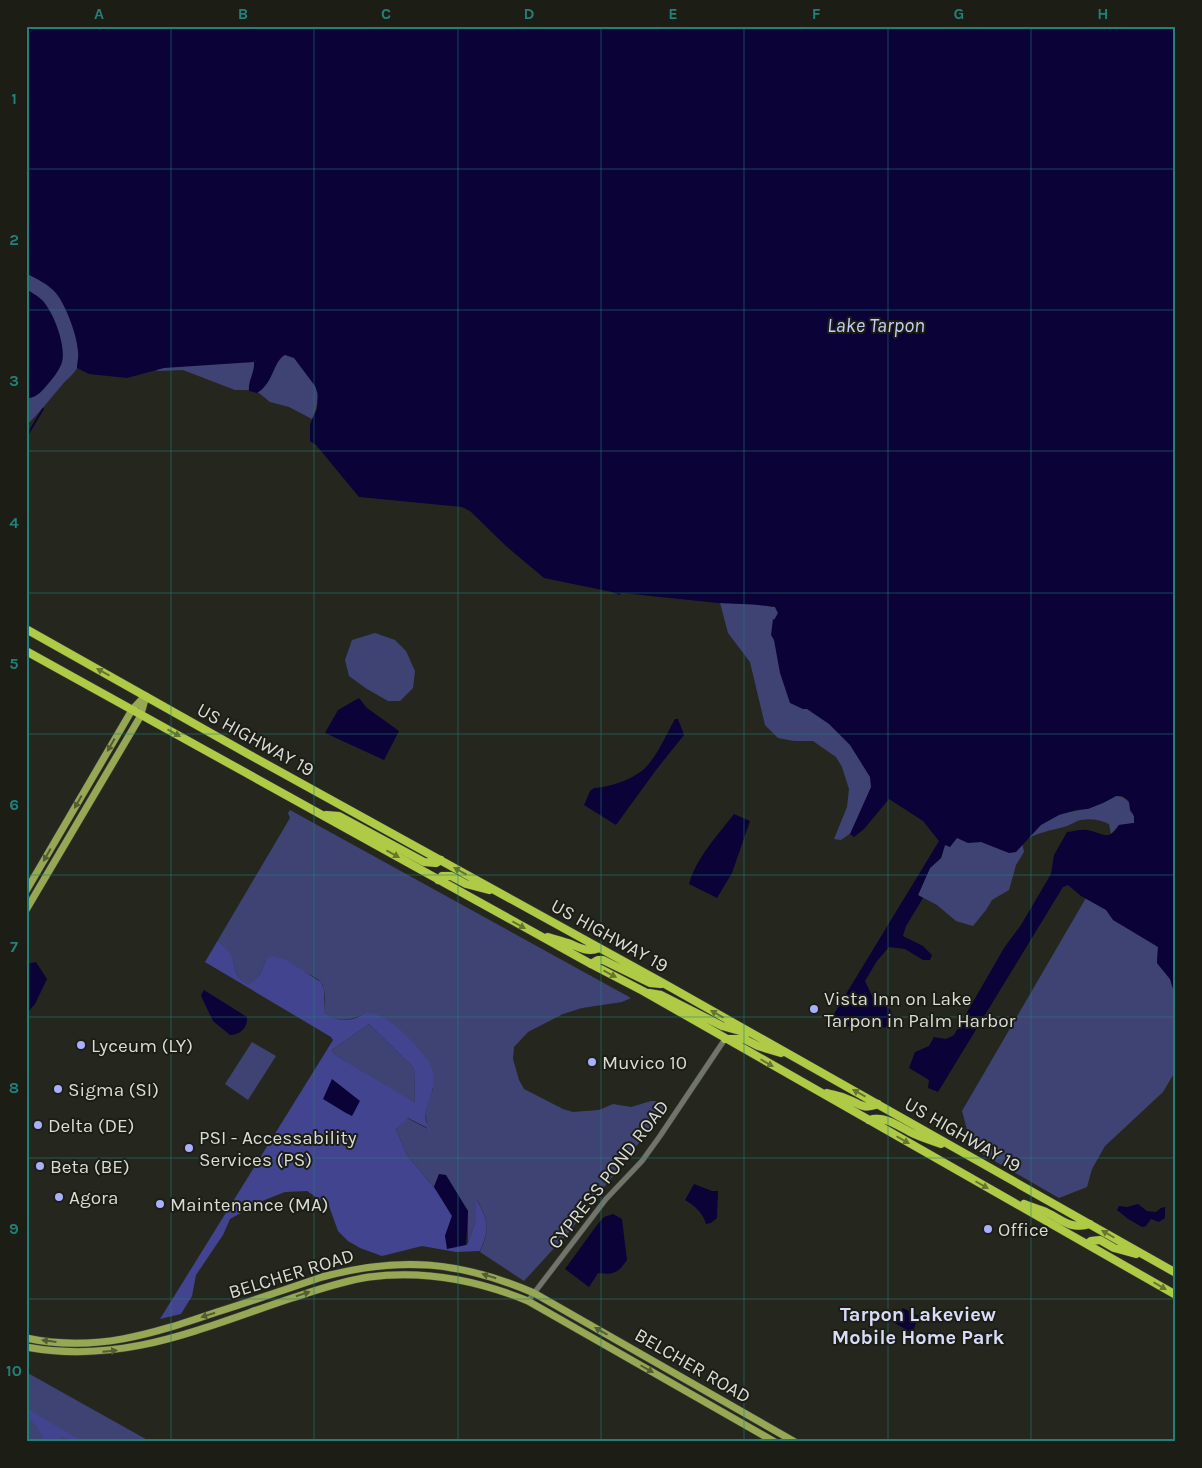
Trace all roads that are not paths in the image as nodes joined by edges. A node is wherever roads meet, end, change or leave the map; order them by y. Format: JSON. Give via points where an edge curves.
{"nodes":[{"id":1,"x":26,"y":629,"type":"edge"},
{"id":2,"x":26,"y":651,"type":"edge"},
{"id":3,"x":146,"y":696,"type":"junction"},
{"id":4,"x":132,"y":710,"type":"junction"},
{"id":5,"x":141,"y":715,"type":"junction"},
{"id":6,"x":322,"y":814,"type":"junction"},
{"id":7,"x":441,"y":860,"type":"junction"},
{"id":8,"x":438,"y":880,"type":"junction"},
{"id":9,"x":26,"y":891,"type":"edge"},
{"id":10,"x":503,"y":894,"type":"junction"},
{"id":11,"x":26,"y":910,"type":"edge"},
{"id":12,"x":537,"y":934,"type":"junction"},
{"id":13,"x":599,"y":948,"type":"junction"},
{"id":14,"x":591,"y":964,"type":"junction"},
{"id":15,"x":664,"y":984,"type":"junction"},
{"id":16,"x":643,"y":991,"type":"junction"},
{"id":17,"x":752,"y":1034,"type":"junction"},
{"id":18,"x":725,"y":1039,"type":"junction"},
{"id":19,"x":795,"y":1057,"type":"junction"},
{"id":20,"x":815,"y":1090,"type":"junction"},
{"id":21,"x":878,"y":1104,"type":"junction"},
{"id":22,"x":869,"y":1120,"type":"junction"},
{"id":23,"x":962,"y":1152,"type":"junction"},
{"id":24,"x":1005,"y":1198,"type":"junction"},
{"id":25,"x":1090,"y":1224,"type":"junction"},
{"id":26,"x":1087,"y":1244,"type":"junction"},
{"id":27,"x":1150,"y":1258,"type":"junction"},
{"id":28,"x":1176,"y":1273,"type":"edge"},
{"id":29,"x":534,"y":1293,"type":"junction"},
{"id":30,"x":1176,"y":1295,"type":"edge"},
{"id":31,"x":528,"y":1301,"type":"junction"},
{"id":32,"x":26,"y":1338,"type":"edge"},
{"id":33,"x":26,"y":1348,"type":"edge"},
{"id":34,"x":775,"y":1442,"type":"edge"},
{"id":35,"x":795,"y":1442,"type":"edge"}],
"edges":[{"from":3,"to":1,"type":"highway","name":"US HIGHWAY 19","one_way":true},
{"from":2,"to":4,"type":"highway","name":"US HIGHWAY 19"},
{"from":3,"to":4,"type":"main road"},
{"from":3,"to":5,"type":"main road"},
{"from":3,"to":7,"type":"highway","name":"US HIGHWAY 19"},
{"from":4,"to":5,"type":"highway","name":"US HIGHWAY 19"},
{"from":4,"to":9,"type":"main road","one_way":true},
{"from":5,"to":6,"type":"highway","name":"US HIGHWAY 19","one_way":true},
{"from":5,"to":11,"type":"main road"},
{"from":6,"to":7,"type":"highway","via":[[339,816],[424,862]]},
{"from":6,"to":8,"type":"highway","name":"US HIGHWAY 19","one_way":true},
{"from":10,"to":7,"type":"highway","name":"US HIGHWAY 19","one_way":true},
{"from":8,"to":10,"type":"highway","via":[[442,876],[452,876],[466,884]]},
{"from":8,"to":12,"type":"highway","name":"US HIGHWAY 19","one_way":true},
{"from":10,"to":13,"type":"highway","name":"US HIGHWAY 19"},
{"from":12,"to":13,"type":"highway","via":[[582,949]]},
{"from":12,"to":14,"type":"highway","name":"US HIGHWAY 19"},
{"from":13,"to":15,"type":"highway","name":"US HIGHWAY 19"},
{"from":14,"to":15,"type":"highway","via":[[603,960],[650,983]]},
{"from":14,"to":16,"type":"highway","name":"US HIGHWAY 19","one_way":true},
{"from":17,"to":15,"type":"highway","name":"US HIGHWAY 19","one_way":true},
{"from":16,"to":17,"type":"highway","via":[[661,995],[730,1030]]},
{"from":16,"to":18,"type":"highway","name":"US HIGHWAY 19"},
{"from":17,"to":19,"type":"highway","name":"US HIGHWAY 19"},
{"from":18,"to":19,"type":"highway","via":[[744,1039]]},
{"from":18,"to":20,"type":"highway","name":"US HIGHWAY 19","one_way":true},
{"from":18,"to":29,"type":"street","name":"CYPRESS POND ROAD","via":[[642,1161],[606,1199]]},
{"from":21,"to":19,"type":"highway","name":"US HIGHWAY 19","one_way":true},
{"from":20,"to":21,"type":"highway","via":[[848,1099],[862,1107]]},
{"from":20,"to":22,"type":"highway","name":"US HIGHWAY 19"},
{"from":21,"to":23,"type":"highway","name":"US HIGHWAY 19"},
{"from":22,"to":23,"type":"highway","via":[[887,1120],[915,1135]]},
{"from":22,"to":24,"type":"highway","name":"US HIGHWAY 19","one_way":true},
{"from":23,"to":25,"type":"highway","name":"US HIGHWAY 19"},
{"from":24,"to":25,"type":"highway","via":[[1046,1212],[1072,1226]]},
{"from":24,"to":26,"type":"highway","name":"US HIGHWAY 19"},
{"from":27,"to":25,"type":"highway","name":"US HIGHWAY 19","one_way":true},
{"from":26,"to":27,"type":"highway","via":[[1100,1240],[1114,1248]]},
{"from":26,"to":30,"type":"highway","name":"US HIGHWAY 19","one_way":true},
{"from":27,"to":28,"type":"highway","name":"US HIGHWAY 19"},
{"from":29,"to":31,"type":"street","name":"CYPRESS POND ROAD"},
{"from":29,"to":32,"type":"main road","name":"BELCHER ROAD","one_way":true,"via":[[459,1268],[393,1264],[322,1277],[127,1339],[77,1344]]},
{"from":35,"to":29,"type":"main road","name":"BELCHER ROAD","one_way":true},
{"from":33,"to":31,"type":"main road","name":"BELCHER ROAD","one_way":true,"via":[[59,1353],[135,1348],[328,1286],[384,1275],[464,1280]]},
{"from":31,"to":34,"type":"main road","name":"BELCHER ROAD","one_way":true}]}
